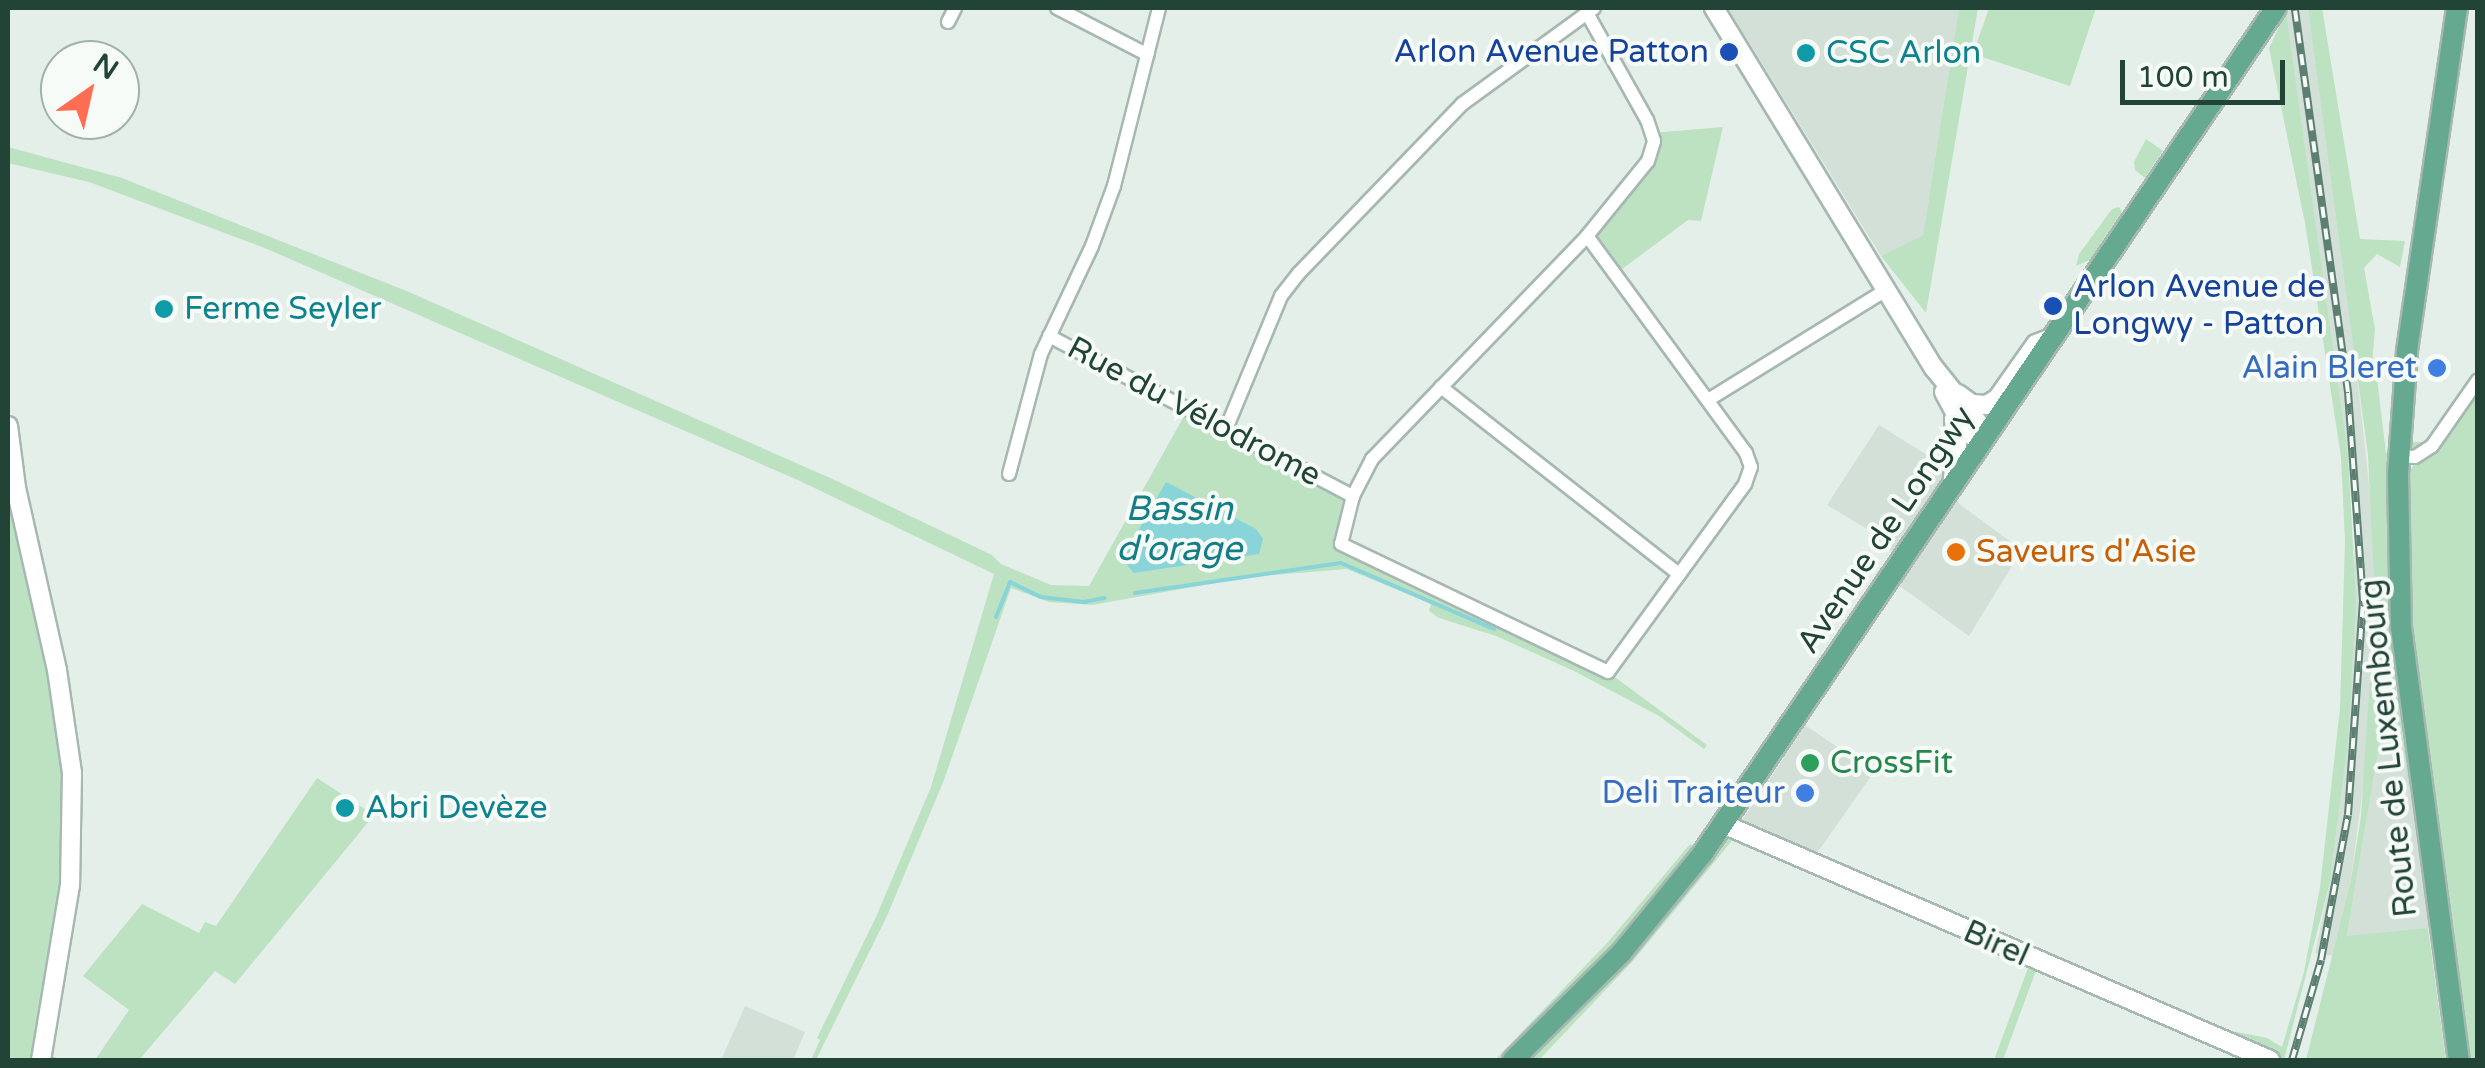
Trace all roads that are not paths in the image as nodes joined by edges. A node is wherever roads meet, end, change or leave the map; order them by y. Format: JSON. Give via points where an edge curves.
{"nodes":[{"id":1,"x":956,"y":8,"type":"edge"},
{"id":2,"x":1056,"y":8,"type":"edge"},
{"id":3,"x":1159,"y":8,"type":"edge"},
{"id":4,"x":2276,"y":8,"type":"edge"},
{"id":5,"x":2457,"y":8,"type":"edge"},
{"id":6,"x":1719,"y":9,"type":"edge"},
{"id":7,"x":1590,"y":10,"type":"edge"},
{"id":8,"x":948,"y":22,"type":"dead end"},
{"id":9,"x":1148,"y":55,"type":"junction"},
{"id":10,"x":1586,"y":236,"type":"junction"},
{"id":11,"x":1886,"y":290,"type":"junction"},
{"id":12,"x":1049,"y":336,"type":"junction"},
{"id":13,"x":2052,"y":338,"type":"junction"},
{"id":14,"x":1934,"y":368,"type":"junction"},
{"id":15,"x":2478,"y":380,"type":"edge"},
{"id":16,"x":1441,"y":387,"type":"junction"},
{"id":17,"x":1708,"y":400,"type":"junction"},
{"id":18,"x":1953,"y":414,"type":"junction"},
{"id":19,"x":8,"y":426,"type":"edge"},
{"id":20,"x":1226,"y":428,"type":"junction"},
{"id":21,"x":1984,"y":438,"type":"junction"},
{"id":22,"x":2398,"y":456,"type":"junction"},
{"id":23,"x":1009,"y":474,"type":"dead end"},
{"id":24,"x":1952,"y":486,"type":"junction"},
{"id":25,"x":1353,"y":496,"type":"junction"},
{"id":26,"x":1679,"y":574,"type":"junction"},
{"id":27,"x":1723,"y":824,"type":"junction"},
{"id":28,"x":41,"y":1060,"type":"edge"},
{"id":29,"x":1514,"y":1060,"type":"edge"},
{"id":30,"x":2270,"y":1060,"type":"edge"},
{"id":31,"x":2459,"y":1060,"type":"edge"}],
"edges":[{"from":1,"to":8,"type":"street"},
{"from":2,"to":9,"type":"street"},
{"from":3,"to":9,"type":"street"},
{"from":4,"to":13,"type":"main road","name":"Avenue de Longwy"},
{"from":5,"to":22,"type":"main road","name":"Route de Luxembourg"},
{"from":6,"to":11,"type":"street"},
{"from":7,"to":10,"type":"street","via":[[1654,141],[1637,180]]},
{"from":7,"to":20,"type":"street","via":[[1462,104],[1299,272],[1281,296]]},
{"from":9,"to":12,"type":"street","via":[[1114,186]]},
{"from":10,"to":16,"type":"street"},
{"from":10,"to":17,"type":"street"},
{"from":11,"to":14,"type":"street"},
{"from":11,"to":17,"type":"street"},
{"from":12,"to":20,"type":"street","name":"Rue du Vélodrome"},
{"from":12,"to":23,"type":"street"},
{"from":13,"to":14,"type":"street","via":[[2036,344],[1997,400],[1986,405],[1972,404]]},
{"from":13,"to":21,"type":"main road","name":"Avenue de Longwy"},
{"from":14,"to":18,"type":"street"},
{"from":14,"to":21,"type":"street"},
{"from":15,"to":22,"type":"street","via":[[2425,453]]},
{"from":16,"to":25,"type":"street","via":[[1372,459]]},
{"from":16,"to":26,"type":"street"},
{"from":17,"to":26,"type":"street","via":[[1751,467]]},
{"from":18,"to":21,"type":"street","via":[[1966,431]]},
{"from":18,"to":24,"type":"street"},
{"from":19,"to":28,"type":"street","via":[[72,773],[70,884]]},
{"from":20,"to":25,"type":"street","name":"Rue du Vélodrome"},
{"from":21,"to":24,"type":"main road","name":"Avenue de Longwy"},
{"from":22,"to":31,"type":"main road","name":"Route de Luxembourg","via":[[2401,627]]},
{"from":24,"to":27,"type":"main road","name":"Avenue de Longwy"},
{"from":25,"to":26,"type":"street","name":"Rue du Vélodrome","via":[[1341,544],[1608,672]]},
{"from":27,"to":29,"type":"main road","name":"Avenue de Longwy","via":[[1622,952]]},
{"from":27,"to":30,"type":"street","name":"Birel"}]}
